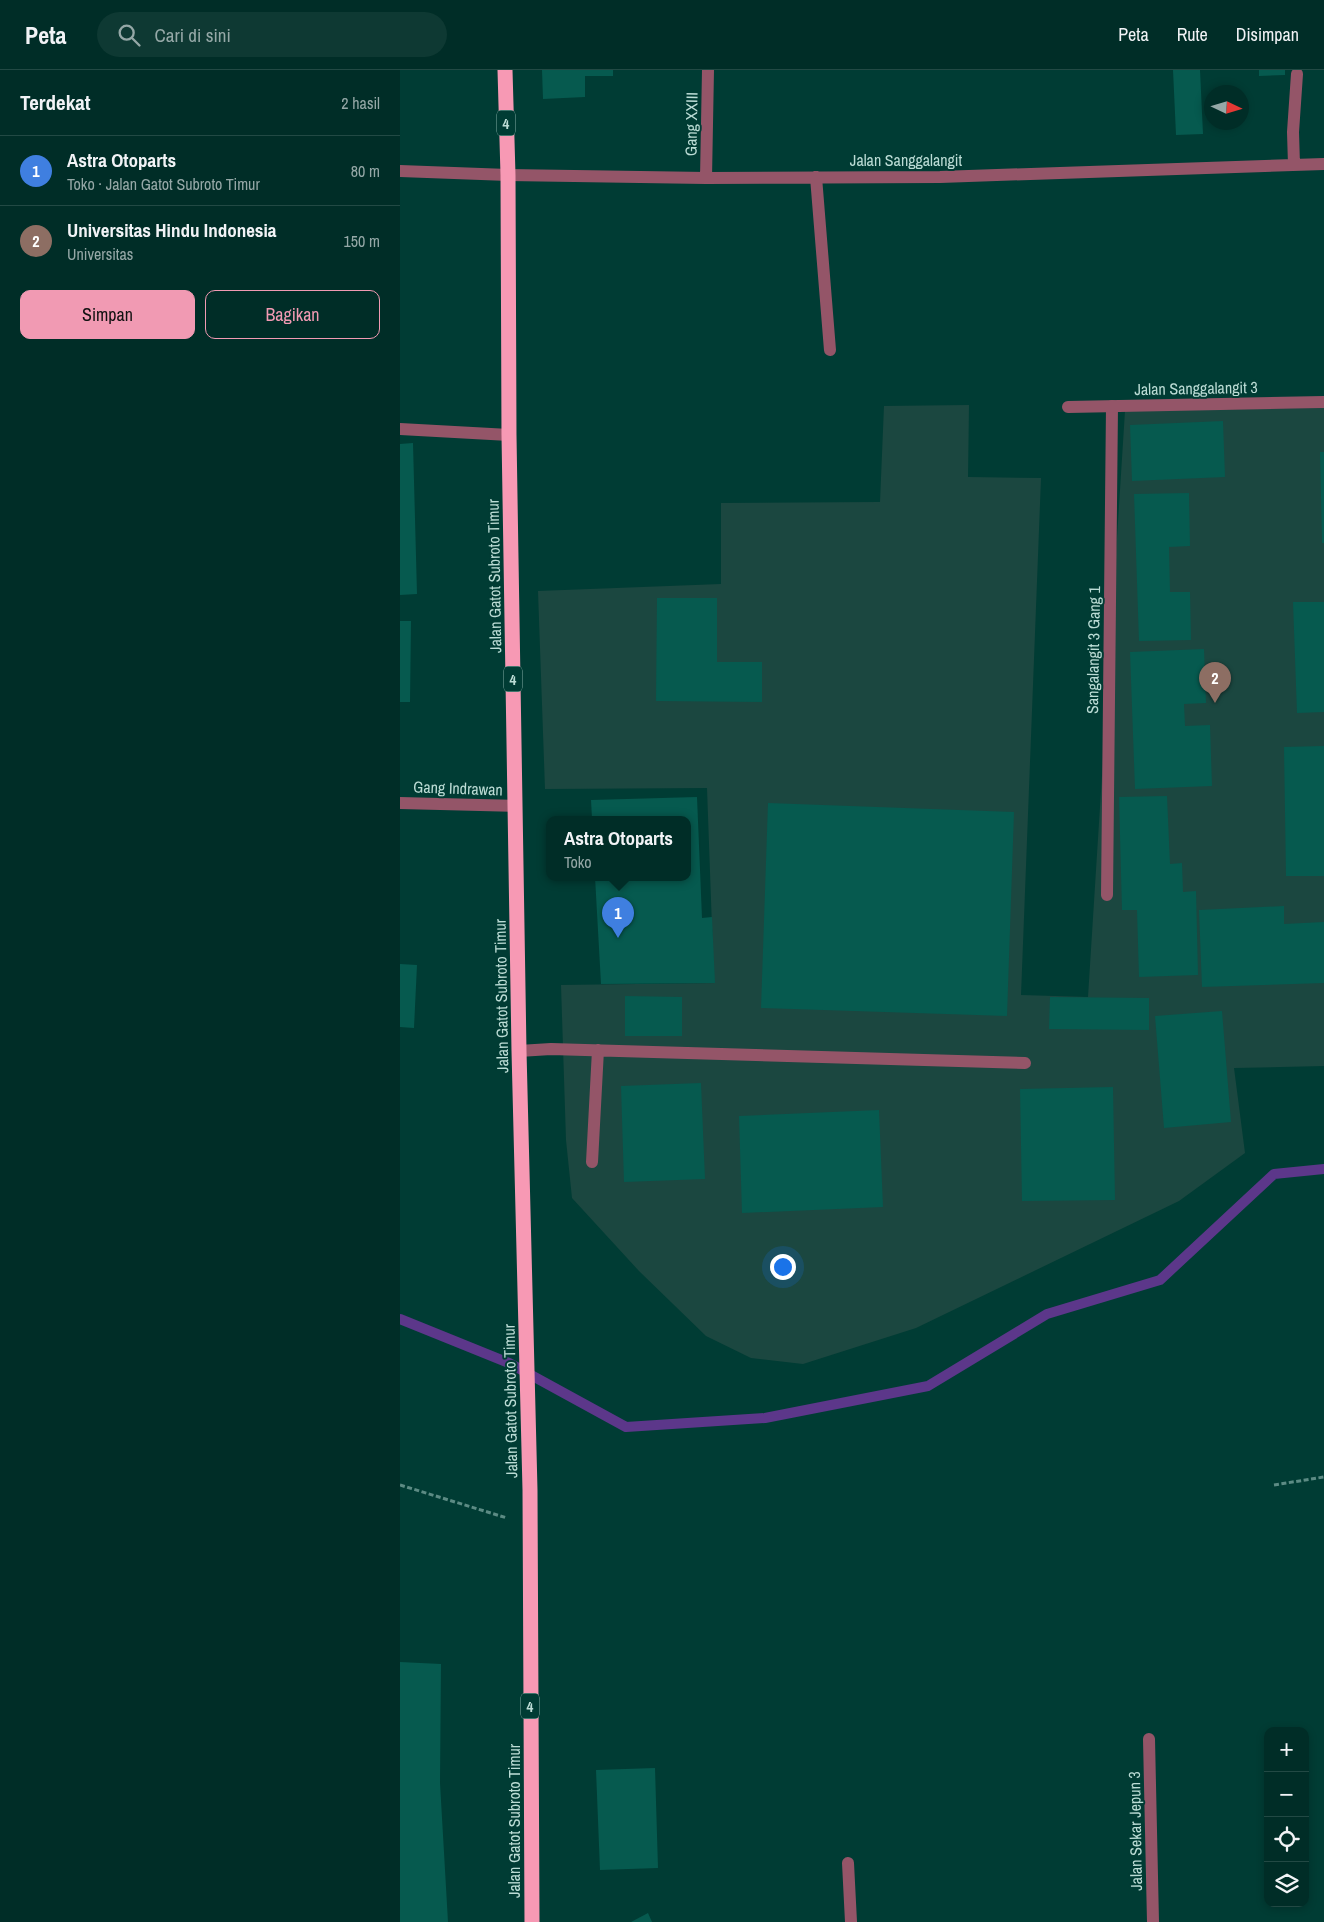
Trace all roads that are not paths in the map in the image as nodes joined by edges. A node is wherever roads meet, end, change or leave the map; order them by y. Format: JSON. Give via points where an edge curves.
{"nodes":[{"id":1,"x":505,"y":70,"type":"edge"},
{"id":2,"x":708,"y":70,"type":"edge"},
{"id":3,"x":1297,"y":74,"type":"dead end"},
{"id":4,"x":1324,"y":164,"type":"edge"},
{"id":5,"x":1294,"y":165,"type":"junction"},
{"id":6,"x":400,"y":171,"type":"edge"},
{"id":7,"x":508,"y":175,"type":"junction"},
{"id":8,"x":816,"y":176,"type":"junction"},
{"id":9,"x":706,"y":178,"type":"junction"},
{"id":10,"x":830,"y":350,"type":"dead end"},
{"id":11,"x":1324,"y":402,"type":"edge"},
{"id":12,"x":1112,"y":406,"type":"junction"},
{"id":13,"x":1068,"y":407,"type":"dead end"},
{"id":14,"x":400,"y":428,"type":"edge"},
{"id":15,"x":509,"y":435,"type":"junction"},
{"id":16,"x":400,"y":803,"type":"edge"},
{"id":17,"x":515,"y":806,"type":"junction"},
{"id":18,"x":1107,"y":895,"type":"dead end"},
{"id":19,"x":598,"y":1050,"type":"junction"},
{"id":20,"x":519,"y":1052,"type":"junction"},
{"id":21,"x":1026,"y":1064,"type":"dead end"},
{"id":22,"x":592,"y":1162,"type":"dead end"},
{"id":23,"x":1149,"y":1739,"type":"dead end"},
{"id":24,"x":848,"y":1863,"type":"dead end"},
{"id":25,"x":532,"y":1922,"type":"edge"},
{"id":26,"x":851,"y":1922,"type":"edge"},
{"id":27,"x":1153,"y":1922,"type":"edge"}],
"edges":[{"from":1,"to":7,"type":"highway","name":"Jalan Gatot Subroto Timur","number":"4"},
{"from":2,"to":9,"type":"street","name":"Gang XXIII"},
{"from":3,"to":5,"type":"street"},
{"from":4,"to":5,"type":"street","name":"Jalan Sanggalangit"},
{"from":5,"to":8,"type":"street","name":"Jalan Sanggalangit","via":[[940,177]]},
{"from":6,"to":7,"type":"street","name":"Jalan Sanggalangit"},
{"from":7,"to":9,"type":"street","name":"Jalan Sanggalangit"},
{"from":7,"to":15,"type":"highway","name":"Jalan Gatot Subroto Timur","number":"4"},
{"from":8,"to":9,"type":"street","name":"Jalan Sanggalangit"},
{"from":8,"to":10,"type":"street"},
{"from":11,"to":12,"type":"street","name":"Jalan Sanggalangit 3"},
{"from":12,"to":13,"type":"street","name":"Jalan Sanggalangit 3"},
{"from":12,"to":18,"type":"street","name":"Sangalangit 3 Gang 1"},
{"from":14,"to":15,"type":"street"},
{"from":15,"to":17,"type":"highway","name":"Jalan Gatot Subroto Timur","number":"4"},
{"from":16,"to":17,"type":"street","name":"Gang Indrawan"},
{"from":17,"to":20,"type":"highway","name":"Jalan Gatot Subroto Timur","number":"4"},
{"from":19,"to":20,"type":"street"},
{"from":19,"to":21,"type":"street"},
{"from":19,"to":22,"type":"street"},
{"from":20,"to":25,"type":"highway","name":"Jalan Gatot Subroto Timur","number":"4","via":[[530,1490]]},
{"from":23,"to":27,"type":"street","name":"Jalan Sekar Jepun 3"},
{"from":24,"to":26,"type":"street"}]}
